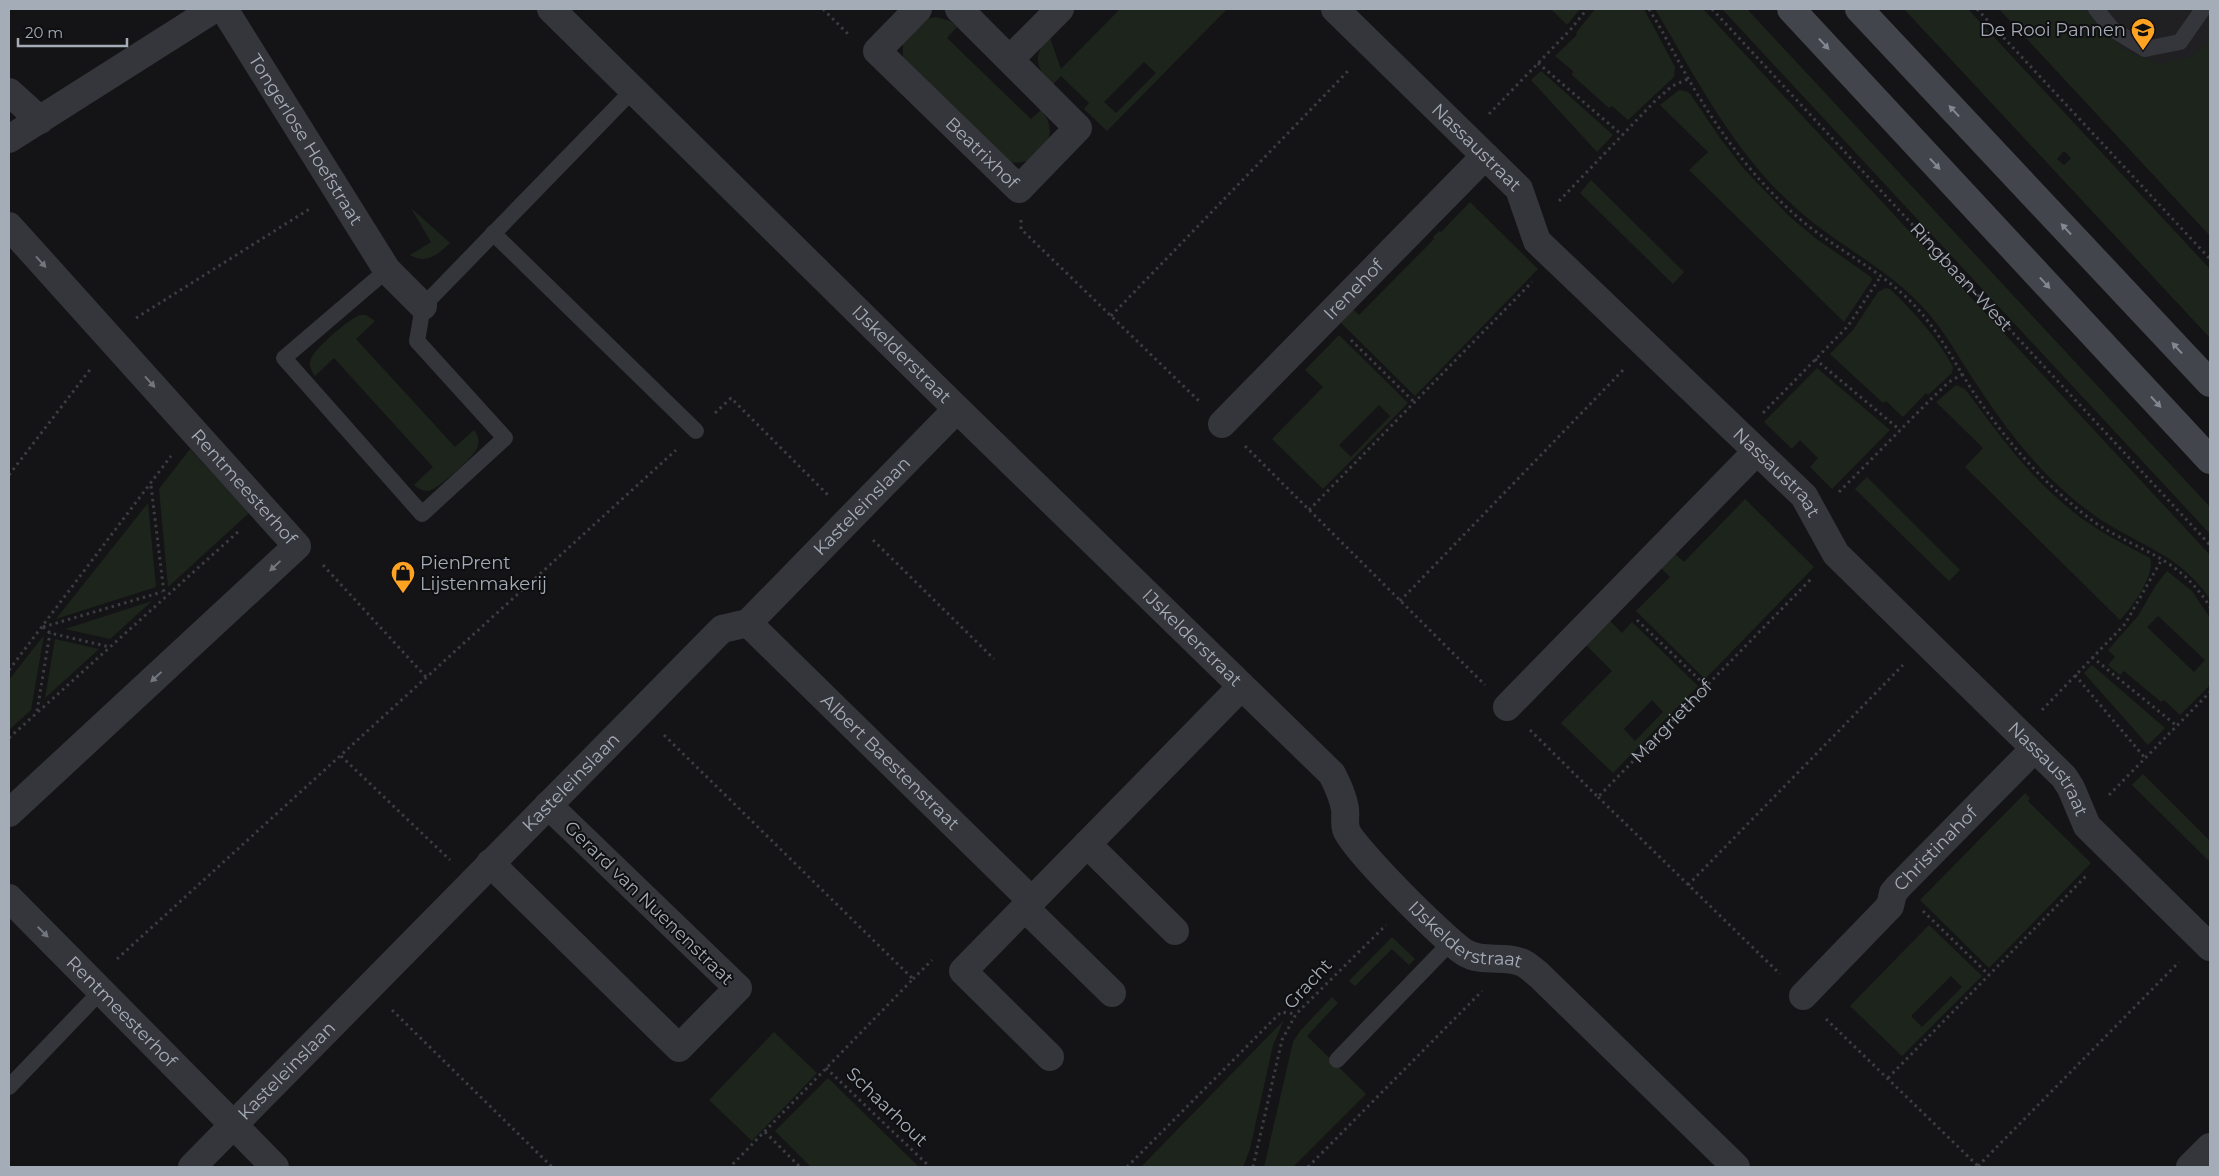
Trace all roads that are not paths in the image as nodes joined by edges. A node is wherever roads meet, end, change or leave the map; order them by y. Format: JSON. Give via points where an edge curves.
{"nodes":[{"id":1,"x":214,"y":9,"type":"edge"},
{"id":2,"x":224,"y":9,"type":"edge"},
{"id":3,"x":551,"y":9,"type":"edge"},
{"id":4,"x":918,"y":9,"type":"edge"},
{"id":5,"x":958,"y":9,"type":"edge"},
{"id":6,"x":1060,"y":9,"type":"edge"},
{"id":7,"x":1335,"y":9,"type":"edge"},
{"id":8,"x":1791,"y":9,"type":"edge"},
{"id":9,"x":1859,"y":9,"type":"edge"},
{"id":10,"x":2096,"y":9,"type":"edge"},
{"id":11,"x":2203,"y":9,"type":"edge"},
{"id":12,"x":1010,"y":59,"type":"junction"},
{"id":13,"x":632,"y":90,"type":"junction"},
{"id":14,"x":9,"y":92,"type":"edge"},
{"id":15,"x":40,"y":120,"type":"junction"},
{"id":16,"x":9,"y":139,"type":"edge"},
{"id":17,"x":1475,"y":148,"type":"junction"},
{"id":18,"x":9,"y":226,"type":"edge"},
{"id":19,"x":493,"y":234,"type":"junction"},
{"id":20,"x":387,"y":270,"type":"junction"},
{"id":21,"x":423,"y":306,"type":"junction"},
{"id":22,"x":2210,"y":383,"type":"edge"},
{"id":23,"x":957,"y":410,"type":"junction"},
{"id":24,"x":1222,"y":424,"type":"dead end"},
{"id":25,"x":696,"y":431,"type":"road end"},
{"id":26,"x":1748,"y":444,"type":"junction"},
{"id":27,"x":2210,"y":460,"type":"edge"},
{"id":28,"x":748,"y":623,"type":"junction"},
{"id":29,"x":1241,"y":686,"type":"junction"},
{"id":30,"x":1507,"y":707,"type":"road end"},
{"id":31,"x":2026,"y":741,"type":"junction"},
{"id":32,"x":548,"y":805,"type":"junction"},
{"id":33,"x":9,"y":813,"type":"edge"},
{"id":34,"x":1087,"y":844,"type":"junction"},
{"id":35,"x":481,"y":872,"type":"junction"},
{"id":36,"x":9,"y":898,"type":"edge"},
{"id":37,"x":1028,"y":904,"type":"junction"},
{"id":38,"x":1175,"y":931,"type":"dead end"},
{"id":39,"x":1451,"y":942,"type":"junction"},
{"id":40,"x":2206,"y":943,"type":"edge"},
{"id":41,"x":96,"y":986,"type":"junction"},
{"id":42,"x":1112,"y":993,"type":"dead end"},
{"id":43,"x":1803,"y":996,"type":"dead end"},
{"id":44,"x":1050,"y":1057,"type":"dead end"},
{"id":45,"x":1337,"y":1060,"type":"dead end"},
{"id":46,"x":9,"y":1087,"type":"edge"},
{"id":47,"x":234,"y":1125,"type":"junction"},
{"id":48,"x":2210,"y":1147,"type":"edge"},
{"id":49,"x":192,"y":1167,"type":"edge"},
{"id":50,"x":275,"y":1167,"type":"edge"},
{"id":51,"x":1736,"y":1167,"type":"edge"},
{"id":52,"x":2190,"y":1167,"type":"edge"}],
"edges":[{"from":1,"to":15,"type":"street"},
{"from":2,"to":20,"type":"street","name":"Tongerlose Hoefstraat"},
{"from":3,"to":13,"type":"street","name":"IJskelderstraat"},
{"from":4,"to":12,"type":"street","name":"Beatrixhof","via":[[877,51],[1019,189],[1078,128]]},
{"from":5,"to":12,"type":"street","name":"Beatrixhof"},
{"from":6,"to":12,"type":"street"},
{"from":7,"to":17,"type":"street","name":"Nassaustraat"},
{"from":8,"to":27,"type":"main road","one_way":true},
{"from":22,"to":9,"type":"main road","one_way":true},
{"from":10,"to":11,"type":"lane","via":[[2112,28],[2146,49],[2180,42]]},
{"from":13,"to":19,"type":"lane"},
{"from":13,"to":23,"type":"street","name":"IJskelderstraat"},
{"from":14,"to":15,"type":"street"},
{"from":15,"to":16,"type":"street"},
{"from":17,"to":24,"type":"street","name":"Irenehof","via":[[1326,316]]},
{"from":17,"to":26,"type":"street","name":"Nassaustraat","via":[[1519,189],[1537,241]]},
{"from":18,"to":33,"type":"street","name":"Rentmeesterhof","one_way":true,"via":[[297,546]]},
{"from":19,"to":21,"type":"lane"},
{"from":19,"to":25,"type":"lane"},
{"from":20,"to":21,"type":"street","name":"Tongerlose Hoefstraat"},
{"from":20,"to":21,"type":"lane","via":[[284,358],[422,514],[505,438],[417,341]]},
{"from":23,"to":28,"type":"street","name":"Kasteleinslaan"},
{"from":23,"to":29,"type":"street","name":"IJskelderstraat"},
{"from":26,"to":30,"type":"street","via":[[1613,598]]},
{"from":26,"to":31,"type":"street","name":"Nassaustraat","via":[[1804,496],[1836,554]]},
{"from":28,"to":32,"type":"street","name":"Kasteleinslaan","via":[[722,629]]},
{"from":28,"to":37,"type":"street","name":"Albert Baestenstraat"},
{"from":29,"to":34,"type":"street"},
{"from":29,"to":39,"type":"street","name":"IJskelderstraat","via":[[1332,774],[1342,792],[1346,829],[1356,846]]},
{"from":31,"to":40,"type":"street","name":"Nassaustraat","via":[[2064,777],[2084,821]]},
{"from":31,"to":43,"type":"street","name":"Christinahof","via":[[1892,893],[1890,906]]},
{"from":32,"to":35,"type":"street","name":"Kasteleinslaan"},
{"from":32,"to":35,"type":"street","name":"Gerard van Nuenenstraat","via":[[738,988],[679,1048]]},
{"from":34,"to":37,"type":"street"},
{"from":34,"to":38,"type":"street"},
{"from":35,"to":47,"type":"street","name":"Kasteleinslaan"},
{"from":36,"to":41,"type":"street","name":"Rentmeesterhof","one_way":true},
{"from":37,"to":42,"type":"street","name":"Albert Baestenstraat"},
{"from":37,"to":44,"type":"street","via":[[963,970]]},
{"from":39,"to":45,"type":"lane"},
{"from":39,"to":51,"type":"street","name":"IJskelderstraat","via":[[1478,959],[1523,962]]},
{"from":41,"to":46,"type":"lane"},
{"from":41,"to":47,"type":"street","name":"Rentmeesterhof"},
{"from":47,"to":49,"type":"street","name":"Kasteleinslaan"},
{"from":47,"to":50,"type":"street","name":"Rentmeesterhof"},
{"from":48,"to":52,"type":"street"}]}
